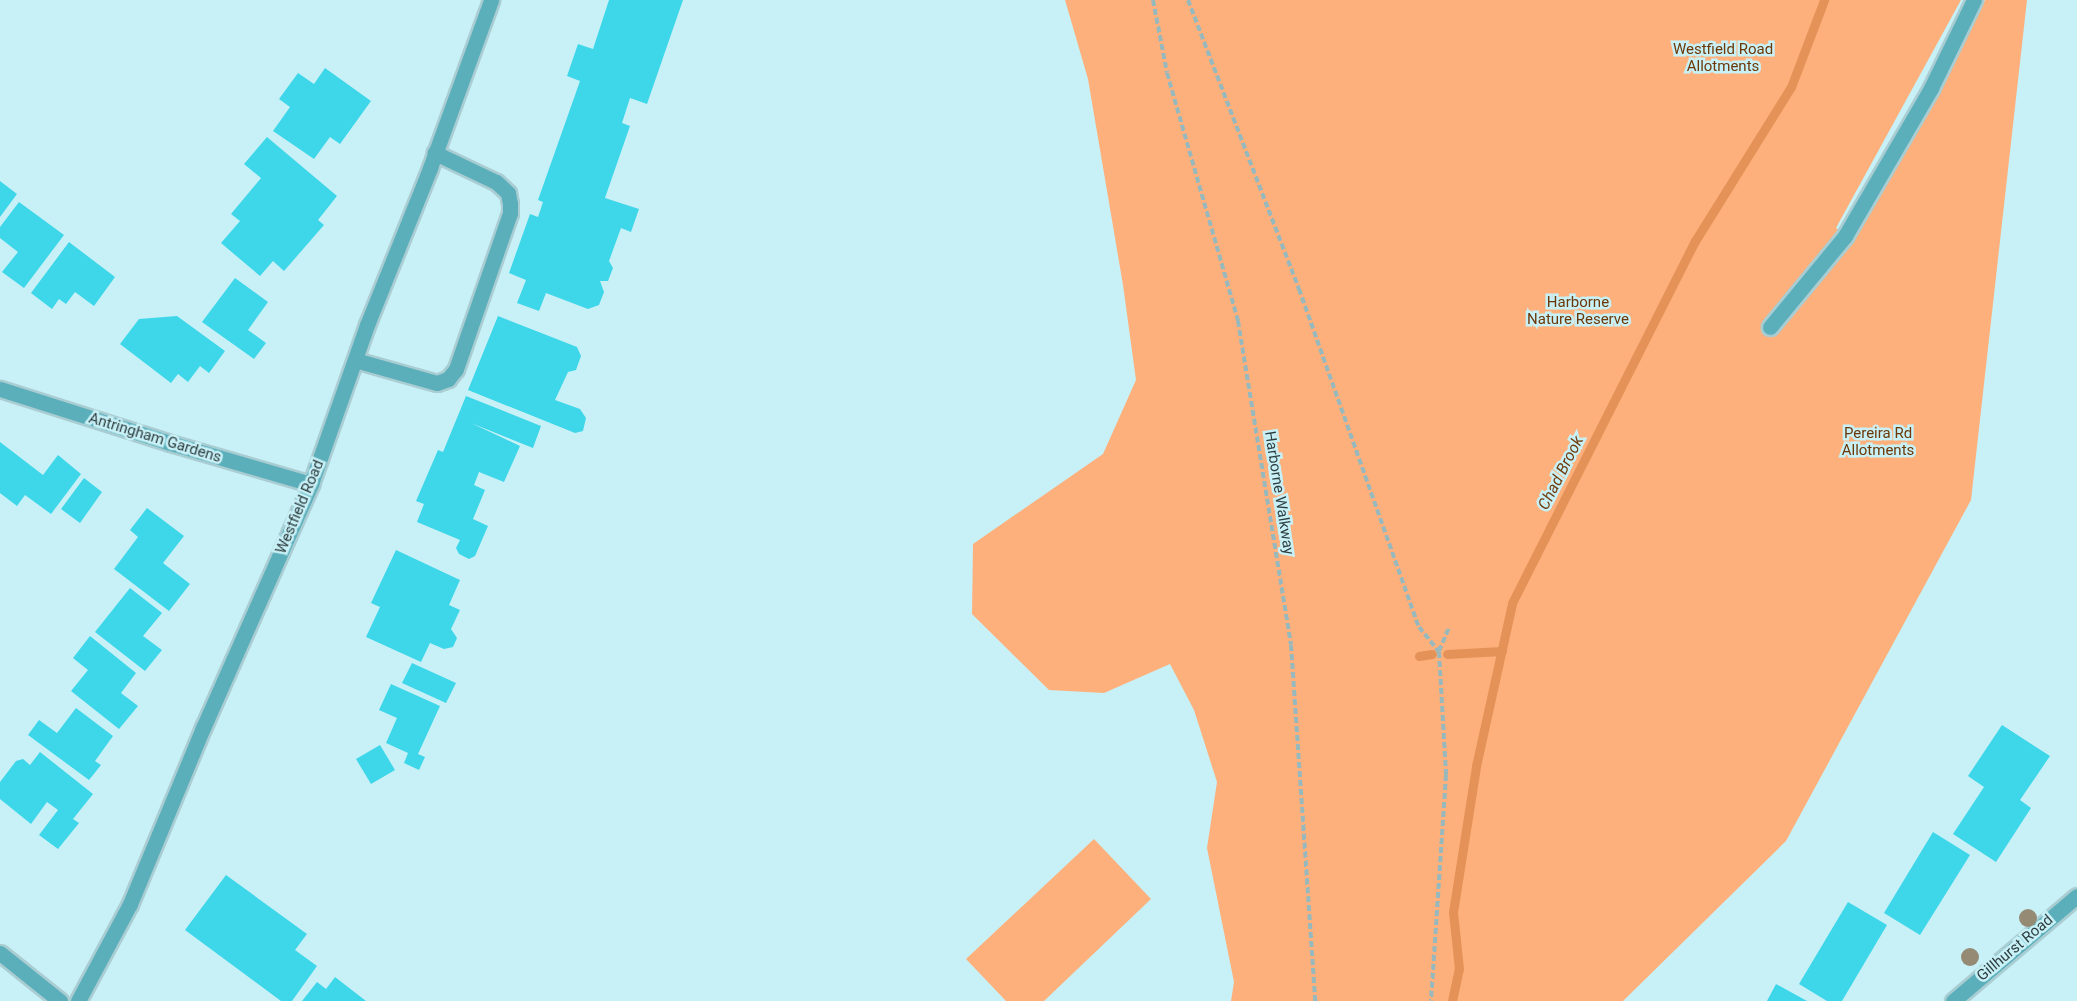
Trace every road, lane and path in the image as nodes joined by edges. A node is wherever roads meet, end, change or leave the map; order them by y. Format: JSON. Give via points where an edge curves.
{"nodes":[{"id":1,"x":491,"y":0,"type":"edge"},
{"id":2,"x":1153,"y":0,"type":"edge"},
{"id":3,"x":1188,"y":0,"type":"edge"},
{"id":4,"x":1974,"y":0,"type":"edge"},
{"id":5,"x":435,"y":153,"type":"junction"},
{"id":6,"x":1770,"y":327,"type":"dead end"},
{"id":7,"x":355,"y":360,"type":"junction"},
{"id":8,"x":0,"y":388,"type":"edge"},
{"id":9,"x":311,"y":484,"type":"junction"},
{"id":10,"x":1449,"y":628,"type":"dead end"},
{"id":11,"x":1439,"y":652,"type":"junction"},
{"id":12,"x":2077,"y":896,"type":"edge"},
{"id":13,"x":0,"y":953,"type":"edge"},
{"id":14,"x":60,"y":1001,"type":"edge"},
{"id":15,"x":78,"y":1001,"type":"edge"},
{"id":16,"x":1315,"y":1001,"type":"edge"},
{"id":17,"x":1431,"y":1001,"type":"edge"},
{"id":18,"x":1953,"y":1001,"type":"edge"}],
"edges":[{"from":1,"to":5,"type":"street","name":"Westfield Road"},
{"from":2,"to":16,"type":"path","name":"Harborne Walkway","via":[[1167,73],[1238,321],[1290,633]]},
{"from":3,"to":11,"type":"path","via":[[1299,289],[1419,627]]},
{"from":4,"to":6,"type":"street","via":[[1931,88],[1845,236]]},
{"from":5,"to":7,"type":"street","name":"Westfield Road"},
{"from":5,"to":7,"type":"street","via":[[496,182],[508,193],[510,204],[456,369],[448,379],[437,383]]},
{"from":7,"to":9,"type":"street","name":"Westfield Road"},
{"from":8,"to":9,"type":"street","name":"Antringham Gardens"},
{"from":9,"to":15,"type":"street","name":"Westfield Road","via":[[130,904]]},
{"from":10,"to":11,"type":"path"},
{"from":11,"to":17,"type":"path","via":[[1446,775]]},
{"from":12,"to":18,"type":"street","name":"Gillhurst Road"},
{"from":13,"to":14,"type":"street"}]}
